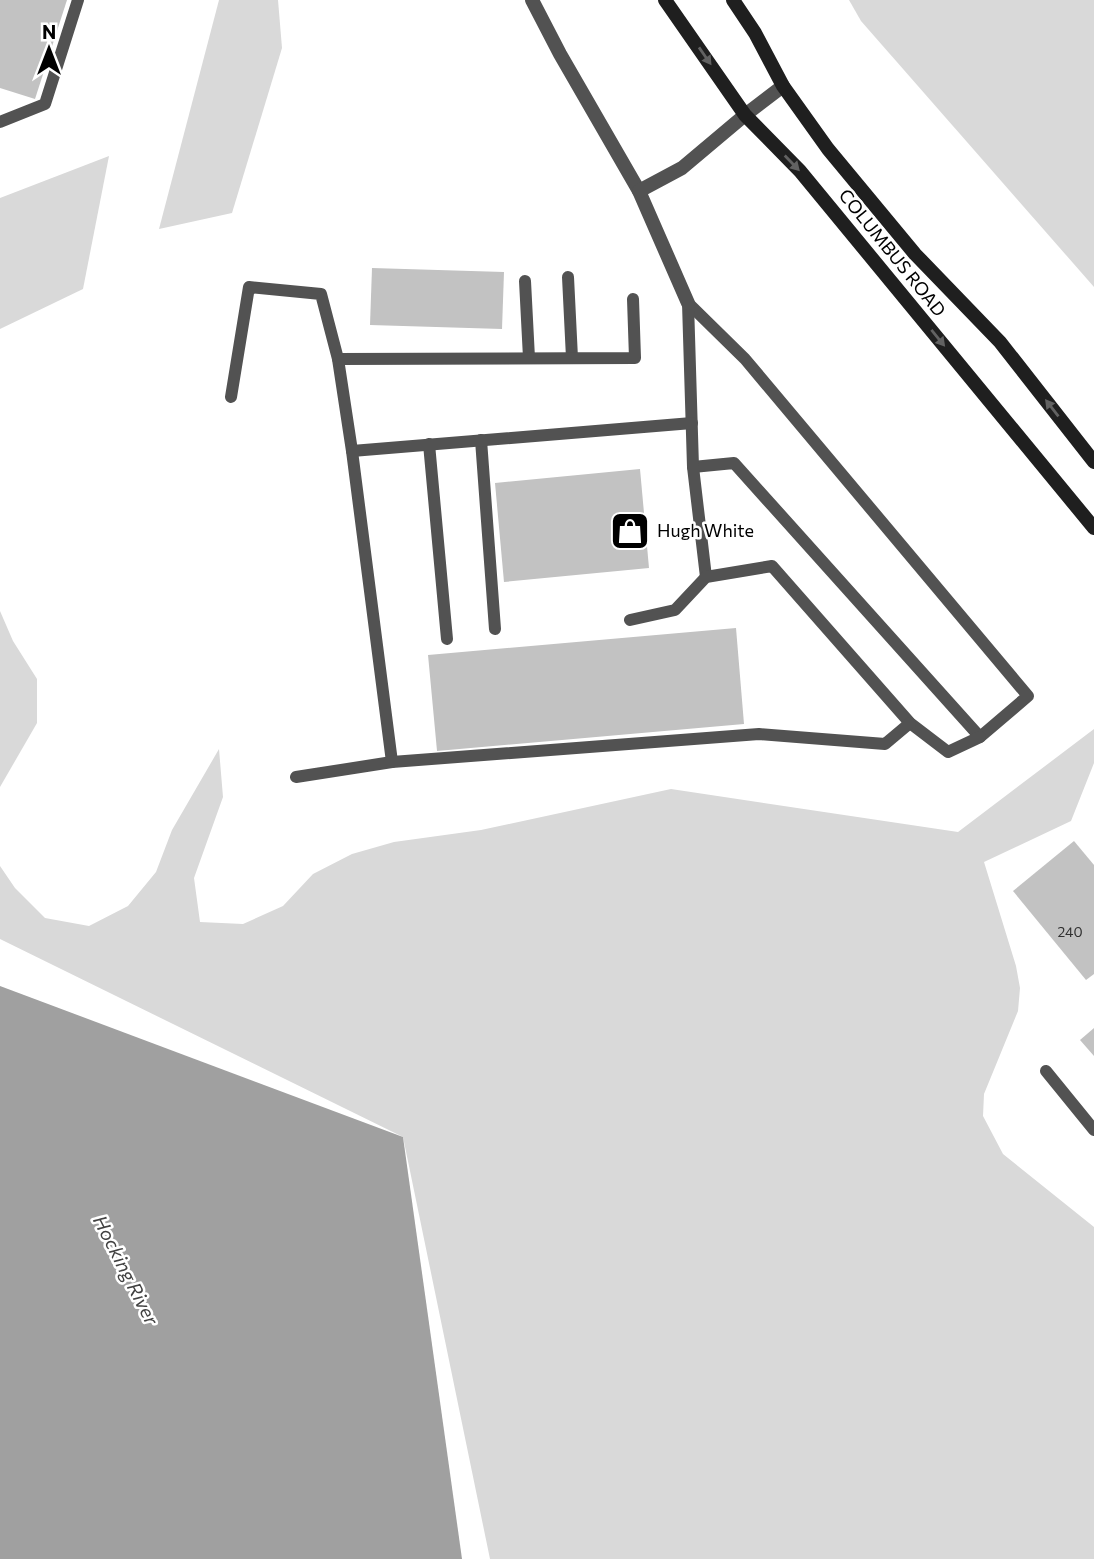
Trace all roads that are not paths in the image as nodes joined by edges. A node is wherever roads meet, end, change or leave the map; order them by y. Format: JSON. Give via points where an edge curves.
{"nodes":[{"id":1,"x":78,"y":0,"type":"edge"},
{"id":2,"x":533,"y":0,"type":"edge"},
{"id":3,"x":665,"y":0,"type":"edge"},
{"id":4,"x":733,"y":0,"type":"edge"},
{"id":5,"x":783,"y":86,"type":"junction"},
{"id":6,"x":745,"y":115,"type":"junction"},
{"id":7,"x":0,"y":122,"type":"edge"},
{"id":8,"x":639,"y":191,"type":"junction"},
{"id":9,"x":568,"y":277,"type":"dead end"},
{"id":10,"x":524,"y":281,"type":"dead end"},
{"id":11,"x":633,"y":299,"type":"dead end"},
{"id":12,"x":688,"y":303,"type":"junction"},
{"id":13,"x":529,"y":358,"type":"junction"},
{"id":14,"x":572,"y":358,"type":"junction"},
{"id":15,"x":338,"y":359,"type":"junction"},
{"id":16,"x":230,"y":397,"type":"dead end"},
{"id":17,"x":692,"y":423,"type":"junction"},
{"id":18,"x":481,"y":440,"type":"junction"},
{"id":19,"x":429,"y":444,"type":"junction"},
{"id":20,"x":352,"y":451,"type":"junction"},
{"id":21,"x":1094,"y":462,"type":"edge"},
{"id":22,"x":693,"y":467,"type":"junction"},
{"id":23,"x":1094,"y":527,"type":"edge"},
{"id":24,"x":706,"y":577,"type":"junction"},
{"id":25,"x":629,"y":620,"type":"dead end"},
{"id":26,"x":495,"y":629,"type":"dead end"},
{"id":27,"x":447,"y":639,"type":"dead end"},
{"id":28,"x":909,"y":723,"type":"junction"},
{"id":29,"x":980,"y":737,"type":"junction"},
{"id":30,"x":392,"y":762,"type":"junction"},
{"id":31,"x":296,"y":777,"type":"dead end"},
{"id":32,"x":1046,"y":1071,"type":"dead end"},
{"id":33,"x":1094,"y":1130,"type":"edge"}],
"edges":[{"from":1,"to":7,"type":"lane","via":[[45,104]]},
{"from":2,"to":8,"type":"street"},
{"from":3,"to":6,"type":"main road","name":"COLUMBUS ROAD","one_way":true},
{"from":4,"to":5,"type":"main road","name":"COLUMBUS ROAD"},
{"from":5,"to":6,"type":"street"},
{"from":21,"to":5,"type":"main road","name":"COLUMBUS ROAD","one_way":true,"via":[[1000,342],[915,254],[828,149]]},
{"from":6,"to":8,"type":"street","via":[[682,168]]},
{"from":6,"to":23,"type":"main road","name":"COLUMBUS ROAD","one_way":true,"via":[[800,171]]},
{"from":8,"to":12,"type":"street"},
{"from":9,"to":14,"type":"lane"},
{"from":10,"to":13,"type":"lane"},
{"from":11,"to":14,"type":"lane","via":[[635,358]]},
{"from":12,"to":17,"type":"lane"},
{"from":12,"to":29,"type":"lane","via":[[745,359],[1028,696]]},
{"from":13,"to":14,"type":"lane"},
{"from":13,"to":15,"type":"lane"},
{"from":15,"to":16,"type":"lane","via":[[321,295],[249,287]]},
{"from":15,"to":20,"type":"lane"},
{"from":17,"to":18,"type":"lane"},
{"from":17,"to":22,"type":"lane"},
{"from":18,"to":19,"type":"lane"},
{"from":18,"to":26,"type":"lane"},
{"from":19,"to":20,"type":"lane"},
{"from":19,"to":27,"type":"lane"},
{"from":20,"to":30,"type":"lane"},
{"from":22,"to":24,"type":"lane"},
{"from":22,"to":29,"type":"lane","via":[[734,463]]},
{"from":24,"to":25,"type":"lane","via":[[675,610]]},
{"from":24,"to":28,"type":"lane","via":[[772,566]]},
{"from":28,"to":29,"type":"lane","via":[[948,752]]},
{"from":28,"to":30,"type":"lane","via":[[885,744],[759,734]]},
{"from":30,"to":31,"type":"lane"},
{"from":32,"to":33,"type":"lane"}]}
